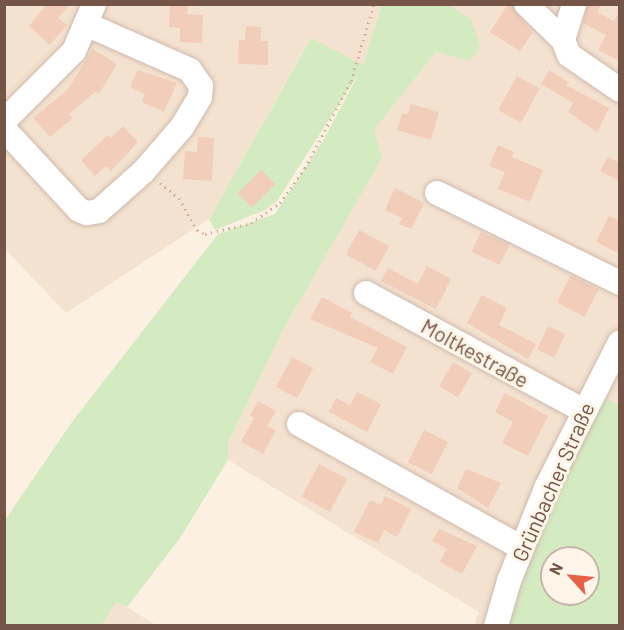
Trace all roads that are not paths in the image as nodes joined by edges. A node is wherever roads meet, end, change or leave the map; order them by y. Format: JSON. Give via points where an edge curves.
{"nodes":[{"id":1,"x":526,"y":4,"type":"edge"},
{"id":2,"x":574,"y":4,"type":"edge"},
{"id":3,"x":91,"y":15,"type":"edge"},
{"id":4,"x":563,"y":40,"type":"junction"},
{"id":5,"x":620,"y":90,"type":"edge"},
{"id":6,"x":4,"y":121,"type":"edge"},
{"id":7,"x":4,"y":129,"type":"edge"},
{"id":8,"x":437,"y":193,"type":"dead end"},
{"id":9,"x":620,"y":283,"type":"edge"},
{"id":10,"x":366,"y":293,"type":"dead end"},
{"id":11,"x":620,"y":342,"type":"edge"},
{"id":12,"x":584,"y":411,"type":"junction"},
{"id":13,"x":299,"y":424,"type":"dead end"},
{"id":14,"x":522,"y":548,"type":"junction"},
{"id":15,"x":496,"y":626,"type":"edge"}],
"edges":[{"from":1,"to":4,"type":"street"},
{"from":2,"to":4,"type":"street"},
{"from":3,"to":6,"type":"street","via":[[60,68]]},
{"from":3,"to":7,"type":"street","via":[[190,70],[201,86],[197,106],[143,172],[99,211],[87,213],[79,210]]},
{"from":4,"to":5,"type":"street","via":[[569,55]]},
{"from":8,"to":9,"type":"street"},
{"from":10,"to":12,"type":"street","name":"Moltkestraße"},
{"from":11,"to":12,"type":"street","name":"Grünbacher Straße"},
{"from":12,"to":14,"type":"street","name":"Grünbacher Straße"},
{"from":13,"to":14,"type":"street"},
{"from":14,"to":15,"type":"street","name":"Grünbacher Straße"}]}
